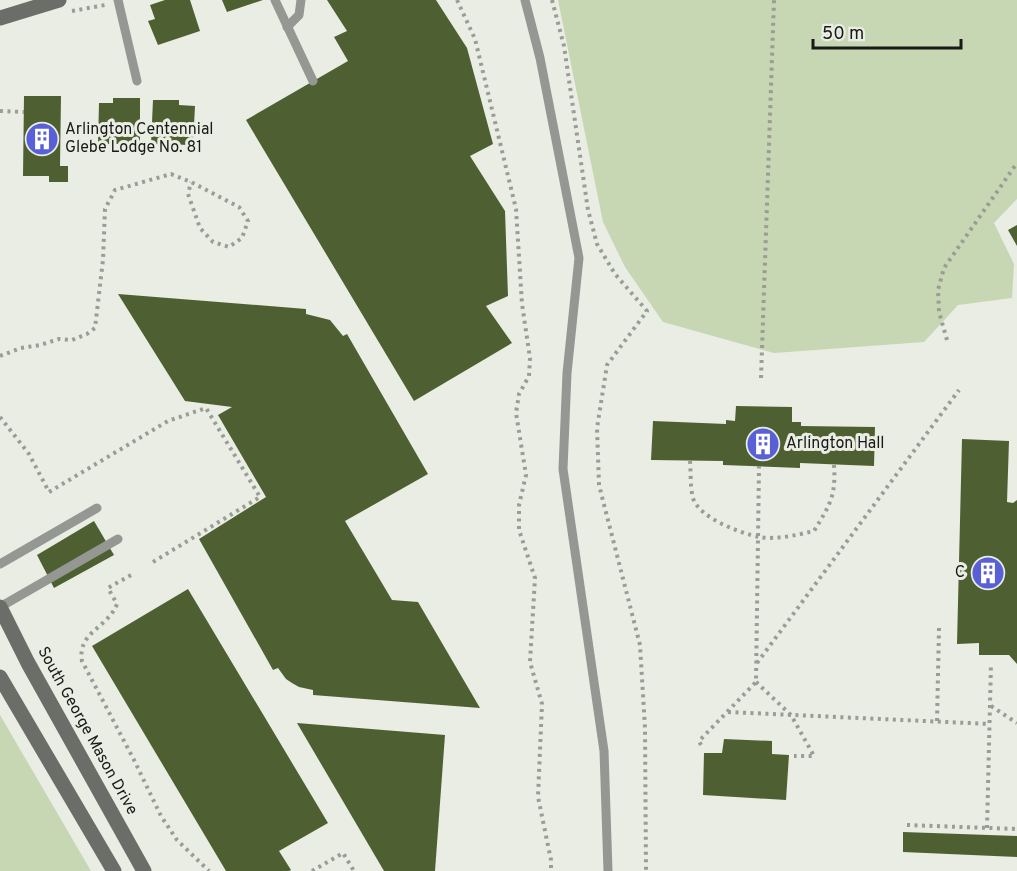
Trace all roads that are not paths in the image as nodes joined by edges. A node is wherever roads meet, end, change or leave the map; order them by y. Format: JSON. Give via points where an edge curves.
{"nodes":[{"id":1,"x":59,"y":0,"type":"edge"},
{"id":2,"x":118,"y":0,"type":"edge"},
{"id":3,"x":275,"y":0,"type":"edge"},
{"id":4,"x":301,"y":0,"type":"edge"},
{"id":5,"x":525,"y":0,"type":"edge"},
{"id":6,"x":0,"y":18,"type":"edge"},
{"id":7,"x":287,"y":27,"type":"junction"},
{"id":8,"x":136,"y":81,"type":"dead end"},
{"id":9,"x":313,"y":81,"type":"dead end"},
{"id":10,"x":97,"y":508,"type":"dead end"},
{"id":11,"x":118,"y":539,"type":"dead end"},
{"id":12,"x":0,"y":564,"type":"edge"},
{"id":13,"x":0,"y":607,"type":"edge"},
{"id":14,"x":0,"y":677,"type":"edge"},
{"id":15,"x":114,"y":871,"type":"edge"},
{"id":16,"x":144,"y":871,"type":"edge"},
{"id":17,"x":608,"y":871,"type":"edge"}],
"edges":[{"from":1,"to":6,"type":"main road"},
{"from":2,"to":8,"type":"lane"},
{"from":3,"to":7,"type":"lane"},
{"from":4,"to":7,"type":"lane","via":[[299,15]]},
{"from":5,"to":17,"type":"lane","via":[[579,258],[567,373],[564,469],[604,751]]},
{"from":7,"to":9,"type":"lane"},
{"from":10,"to":12,"type":"lane"},
{"from":11,"to":13,"type":"lane"},
{"from":13,"to":16,"type":"main road","name":"South George Mason Drive"},
{"from":14,"to":15,"type":"main road"}]}
